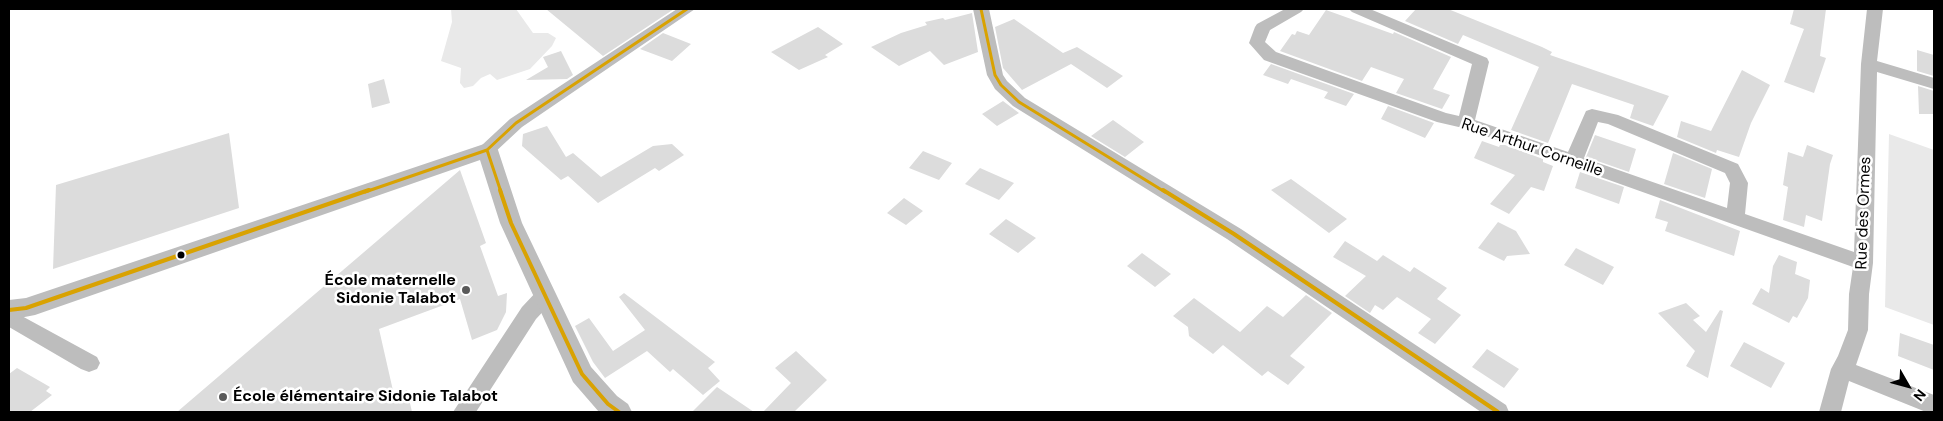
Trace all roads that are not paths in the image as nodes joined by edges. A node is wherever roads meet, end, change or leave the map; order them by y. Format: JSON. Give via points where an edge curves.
{"nodes":[{"id":1,"x":687,"y":9,"type":"edge"},
{"id":2,"x":981,"y":9,"type":"edge"},
{"id":3,"x":1296,"y":9,"type":"edge"},
{"id":4,"x":1357,"y":9,"type":"edge"},
{"id":5,"x":1875,"y":9,"type":"edge"},
{"id":6,"x":1869,"y":64,"type":"junction"},
{"id":7,"x":1934,"y":84,"type":"edge"},
{"id":8,"x":1466,"y":123,"type":"junction"},
{"id":9,"x":486,"y":150,"type":"junction"},
{"id":10,"x":1574,"y":162,"type":"junction"},
{"id":11,"x":1735,"y":219,"type":"junction"},
{"id":12,"x":1863,"y":263,"type":"junction"},
{"id":13,"x":545,"y":296,"type":"junction"},
{"id":14,"x":9,"y":310,"type":"edge"},
{"id":15,"x":9,"y":317,"type":"edge"},
{"id":16,"x":89,"y":364,"type":"dead end"},
{"id":17,"x":1842,"y":369,"type":"junction"},
{"id":18,"x":1934,"y":405,"type":"edge"},
{"id":19,"x":464,"y":412,"type":"edge"},
{"id":20,"x":619,"y":412,"type":"edge"},
{"id":21,"x":1498,"y":412,"type":"edge"},
{"id":22,"x":1830,"y":412,"type":"edge"}],
"edges":[{"from":1,"to":9,"type":"street","via":[[516,123]]},
{"from":2,"to":21,"type":"street","via":[[995,75],[1020,102],[1234,234]]},
{"from":3,"to":8,"type":"street","name":"Rue Arthur Corneille","via":[[1263,27],[1258,43],[1270,56],[1443,118]]},
{"from":4,"to":8,"type":"street","via":[[1481,62]]},
{"from":5,"to":6,"type":"street","name":"Rue des Ormes"},
{"from":6,"to":7,"type":"street"},
{"from":6,"to":12,"type":"street","name":"Rue des Ormes"},
{"from":8,"to":10,"type":"street","name":"Rue Arthur Corneille"},
{"from":9,"to":13,"type":"street","via":[[511,223]]},
{"from":9,"to":14,"type":"street","via":[[26,308]]},
{"from":10,"to":11,"type":"street","name":"Rue Arthur Corneille"},
{"from":10,"to":11,"type":"street","via":[[1592,116],[1612,119],[1732,169],[1739,183]]},
{"from":11,"to":12,"type":"street","name":"Rue Arthur Corneille"},
{"from":12,"to":17,"type":"street","name":"Rue des Ormes","via":[[1858,330]]},
{"from":13,"to":19,"type":"street","via":[[529,313]]},
{"from":13,"to":20,"type":"street","via":[[582,374]]},
{"from":15,"to":16,"type":"street"},
{"from":17,"to":18,"type":"street"},
{"from":17,"to":22,"type":"street","name":"Rue des Ormes"}]}
